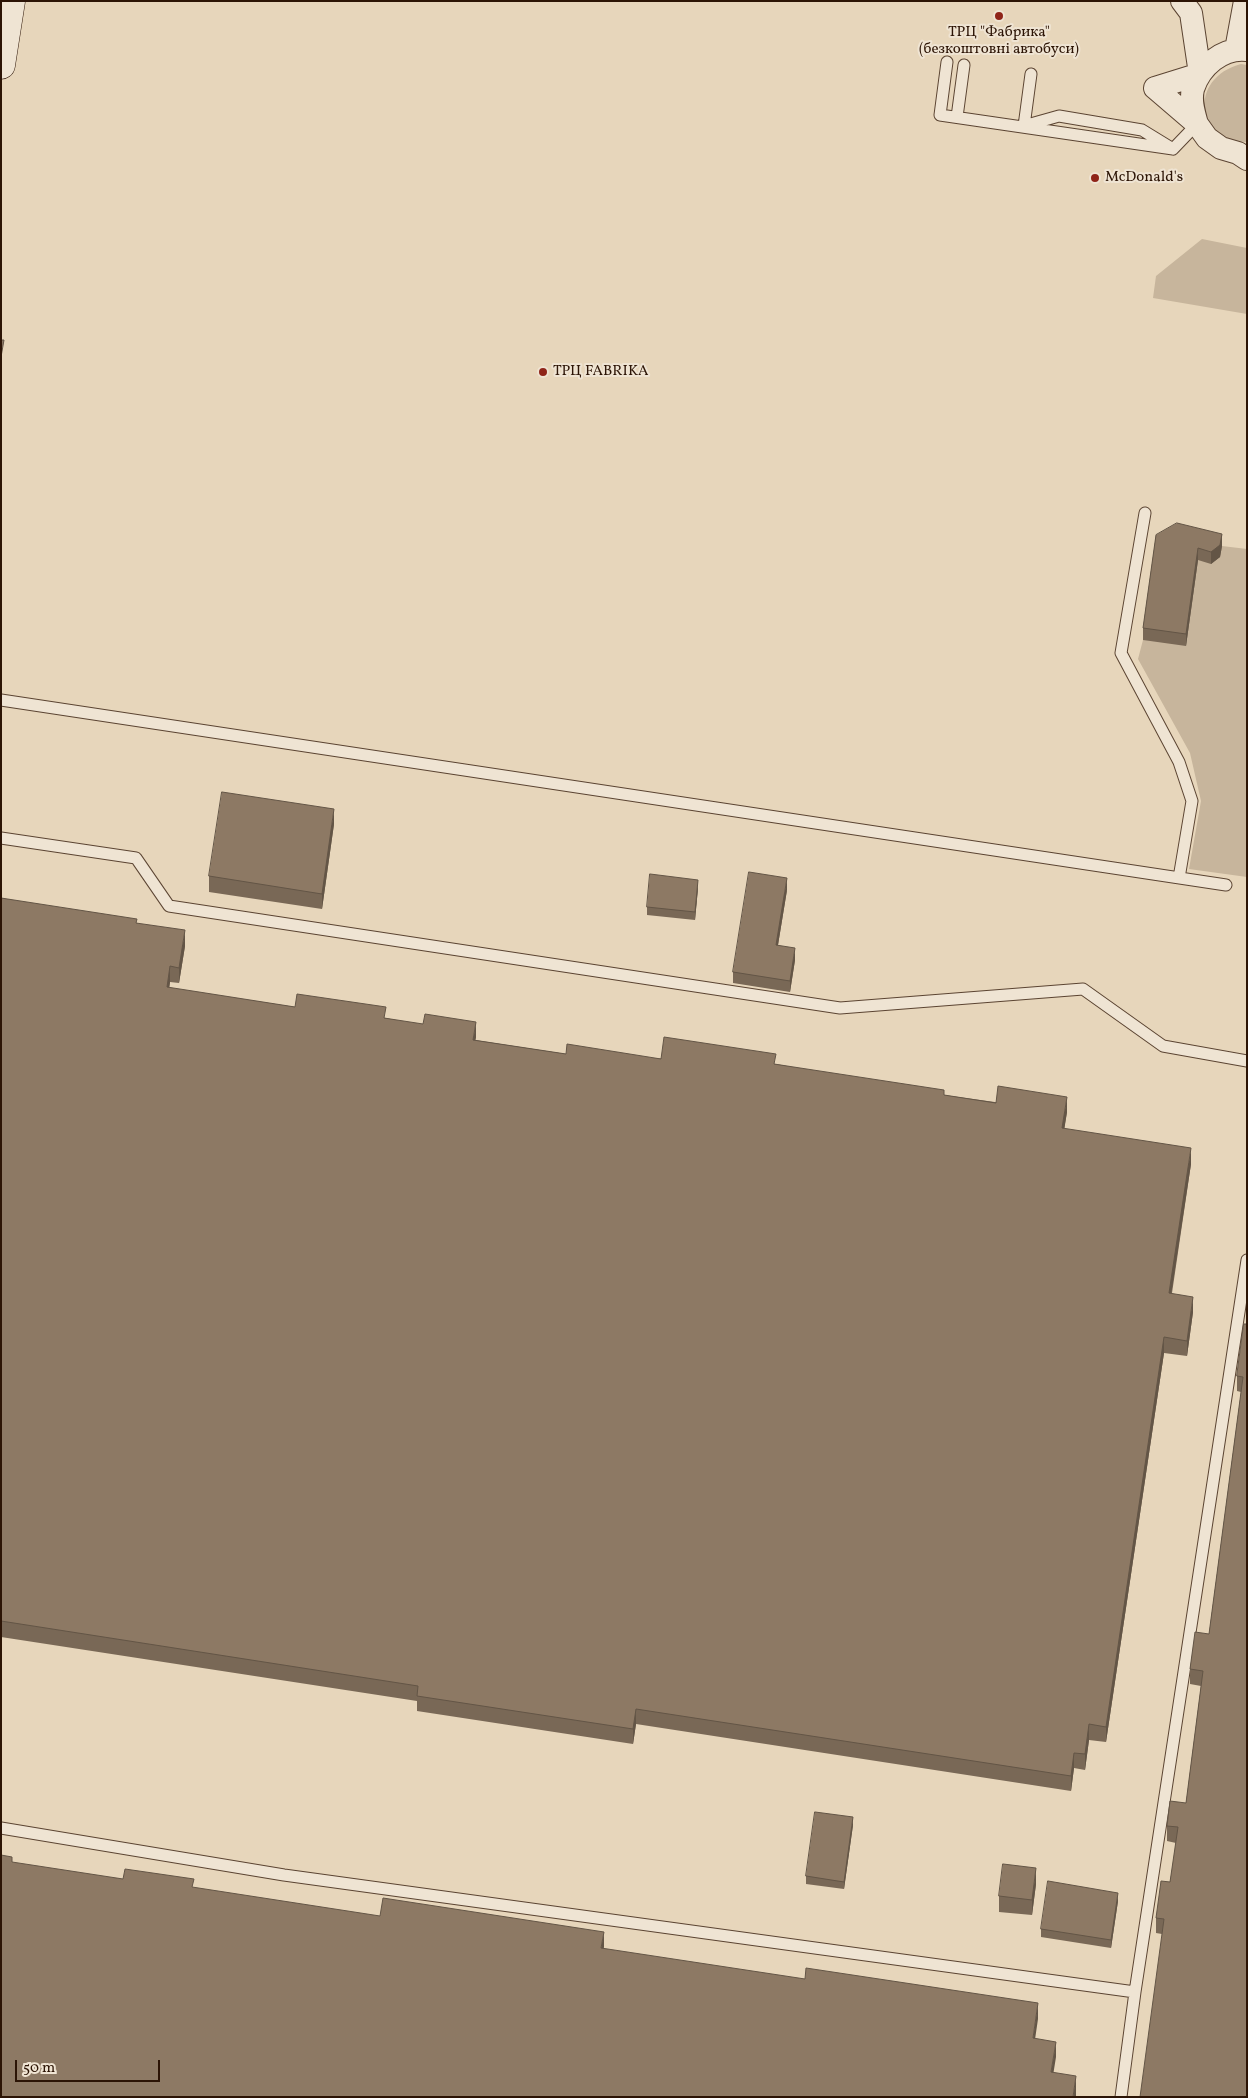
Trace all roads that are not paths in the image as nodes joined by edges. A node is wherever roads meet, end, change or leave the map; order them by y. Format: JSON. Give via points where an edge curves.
{"nodes":[{"id":1,"x":12,"y":1,"type":"edge"},
{"id":2,"x":1182,"y":1,"type":"edge"},
{"id":3,"x":1245,"y":1,"type":"edge"},
{"id":4,"x":1241,"y":50,"type":"edge"},
{"id":5,"x":947,"y":62,"type":"dead end"},
{"id":6,"x":1,"y":64,"type":"edge"},
{"id":7,"x":964,"y":65,"type":"dead end"},
{"id":8,"x":1031,"y":74,"type":"dead end"},
{"id":9,"x":1200,"y":74,"type":"junction"},
{"id":10,"x":957,"y":117,"type":"junction"},
{"id":11,"x":1197,"y":124,"type":"junction"},
{"id":12,"x":1024,"y":126,"type":"junction"},
{"id":13,"x":1244,"y":155,"type":"edge"},
{"id":14,"x":1145,"y":513,"type":"dead end"},
{"id":15,"x":1,"y":700,"type":"edge"},
{"id":16,"x":1,"y":838,"type":"edge"},
{"id":17,"x":1179,"y":878,"type":"junction"},
{"id":18,"x":1226,"y":885,"type":"dead end"},
{"id":19,"x":1247,"y":1061,"type":"edge"},
{"id":20,"x":1247,"y":1260,"type":"edge"},
{"id":21,"x":1,"y":1828,"type":"edge"},
{"id":22,"x":1136,"y":1992,"type":"junction"},
{"id":23,"x":1121,"y":2097,"type":"edge"}],
"edges":[{"from":1,"to":6,"type":"main road"},
{"from":2,"to":9,"type":"street","via":[[1191,13]]},
{"from":3,"to":4,"type":"street"},
{"from":4,"to":9,"type":"street","via":[[1226,52],[1211,61]]},
{"from":5,"to":10,"type":"lane","via":[[940,115]]},
{"from":7,"to":10,"type":"lane"},
{"from":8,"to":12,"type":"lane"},
{"from":9,"to":11,"type":"street","via":[[1193,90],[1192,107]]},
{"from":9,"to":11,"type":"street","via":[[1155,88]]},
{"from":10,"to":12,"type":"lane"},
{"from":11,"to":12,"type":"lane","via":[[1173,149],[1142,130],[1059,116]]},
{"from":11,"to":13,"type":"street","via":[[1207,138],[1221,148]]},
{"from":14,"to":17,"type":"lane","via":[[1121,653],[1179,762],[1192,801]]},
{"from":15,"to":17,"type":"lane"},
{"from":16,"to":19,"type":"lane","via":[[136,858],[169,906],[840,1008],[1082,989],[1163,1046]]},
{"from":17,"to":18,"type":"lane"},
{"from":20,"to":22,"type":"lane"},
{"from":21,"to":22,"type":"lane","via":[[284,1875]]},
{"from":22,"to":23,"type":"lane"}]}
